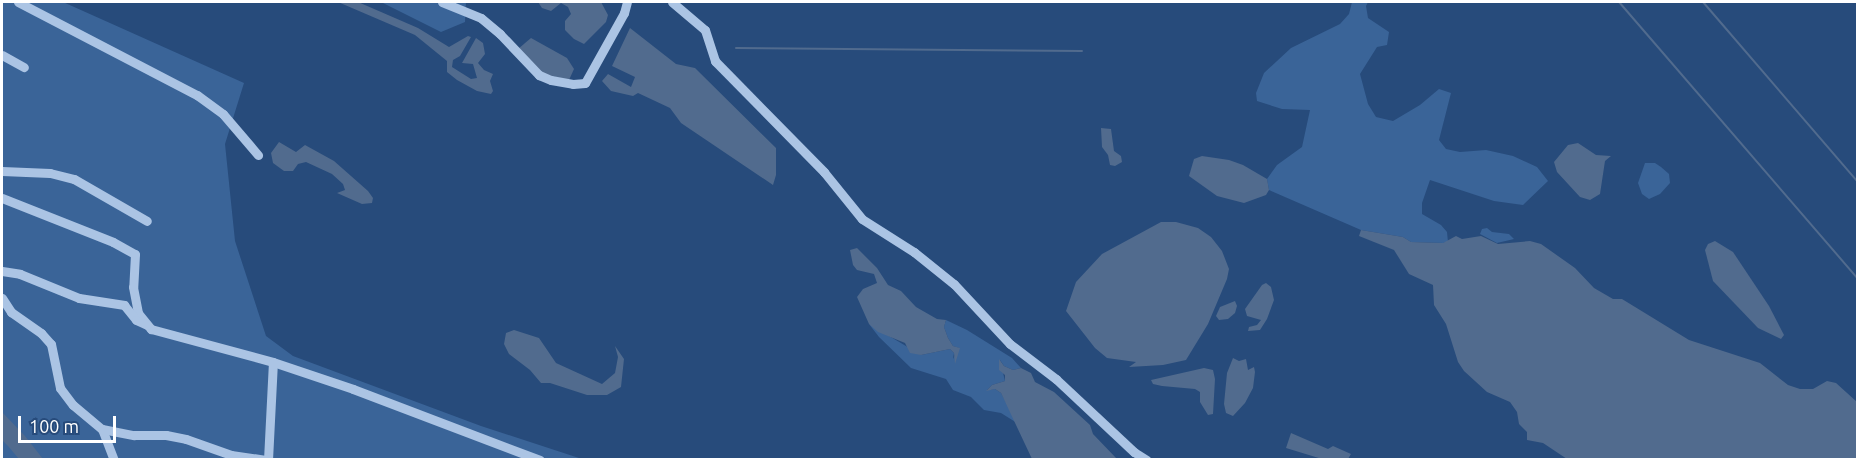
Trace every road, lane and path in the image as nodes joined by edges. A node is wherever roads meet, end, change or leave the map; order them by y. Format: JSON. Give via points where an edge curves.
{"nodes":[{"id":1,"x":18,"y":2,"type":"edge"},
{"id":2,"x":442,"y":2,"type":"edge"},
{"id":3,"x":627,"y":2,"type":"edge"},
{"id":4,"x":672,"y":2,"type":"edge"},
{"id":5,"x":2,"y":55,"type":"edge"},
{"id":6,"x":24,"y":67,"type":"dead end"},
{"id":7,"x":258,"y":155,"type":"dead end"},
{"id":8,"x":2,"y":171,"type":"edge"},
{"id":9,"x":2,"y":198,"type":"edge"},
{"id":10,"x":147,"y":221,"type":"dead end"},
{"id":11,"x":2,"y":271,"type":"edge"},
{"id":12,"x":2,"y":298,"type":"edge"},
{"id":13,"x":147,"y":325,"type":"junction"},
{"id":14,"x":273,"y":362,"type":"junction"},
{"id":15,"x":102,"y":429,"type":"junction"},
{"id":16,"x":114,"y":459,"type":"edge"},
{"id":17,"x":267,"y":459,"type":"edge"},
{"id":18,"x":540,"y":459,"type":"edge"},
{"id":19,"x":1148,"y":459,"type":"edge"}],
"edges":[{"from":1,"to":7,"type":"street","via":[[197,95],[223,114]]},
{"from":2,"to":3,"type":"street","via":[[481,18],[539,75],[573,84],[585,83]]},
{"from":4,"to":19,"type":"street","via":[[705,30],[715,61],[824,172],[862,219],[914,252],[954,284],[1010,344],[1056,379],[1134,452]]},
{"from":5,"to":6,"type":"street"},
{"from":8,"to":10,"type":"street","via":[[50,173],[74,179]]},
{"from":9,"to":13,"type":"street","via":[[135,254],[133,286],[138,313]]},
{"from":11,"to":13,"type":"street","via":[[20,274],[80,298],[124,305],[136,320]]},
{"from":12,"to":15,"type":"street","via":[[11,312],[51,344],[60,388]]},
{"from":13,"to":14,"type":"street","via":[[186,341]]},
{"from":14,"to":17,"type":"street"},
{"from":14,"to":18,"type":"street"},
{"from":15,"to":16,"type":"street"},
{"from":15,"to":17,"type":"street","via":[[166,435],[231,455]]}]}
